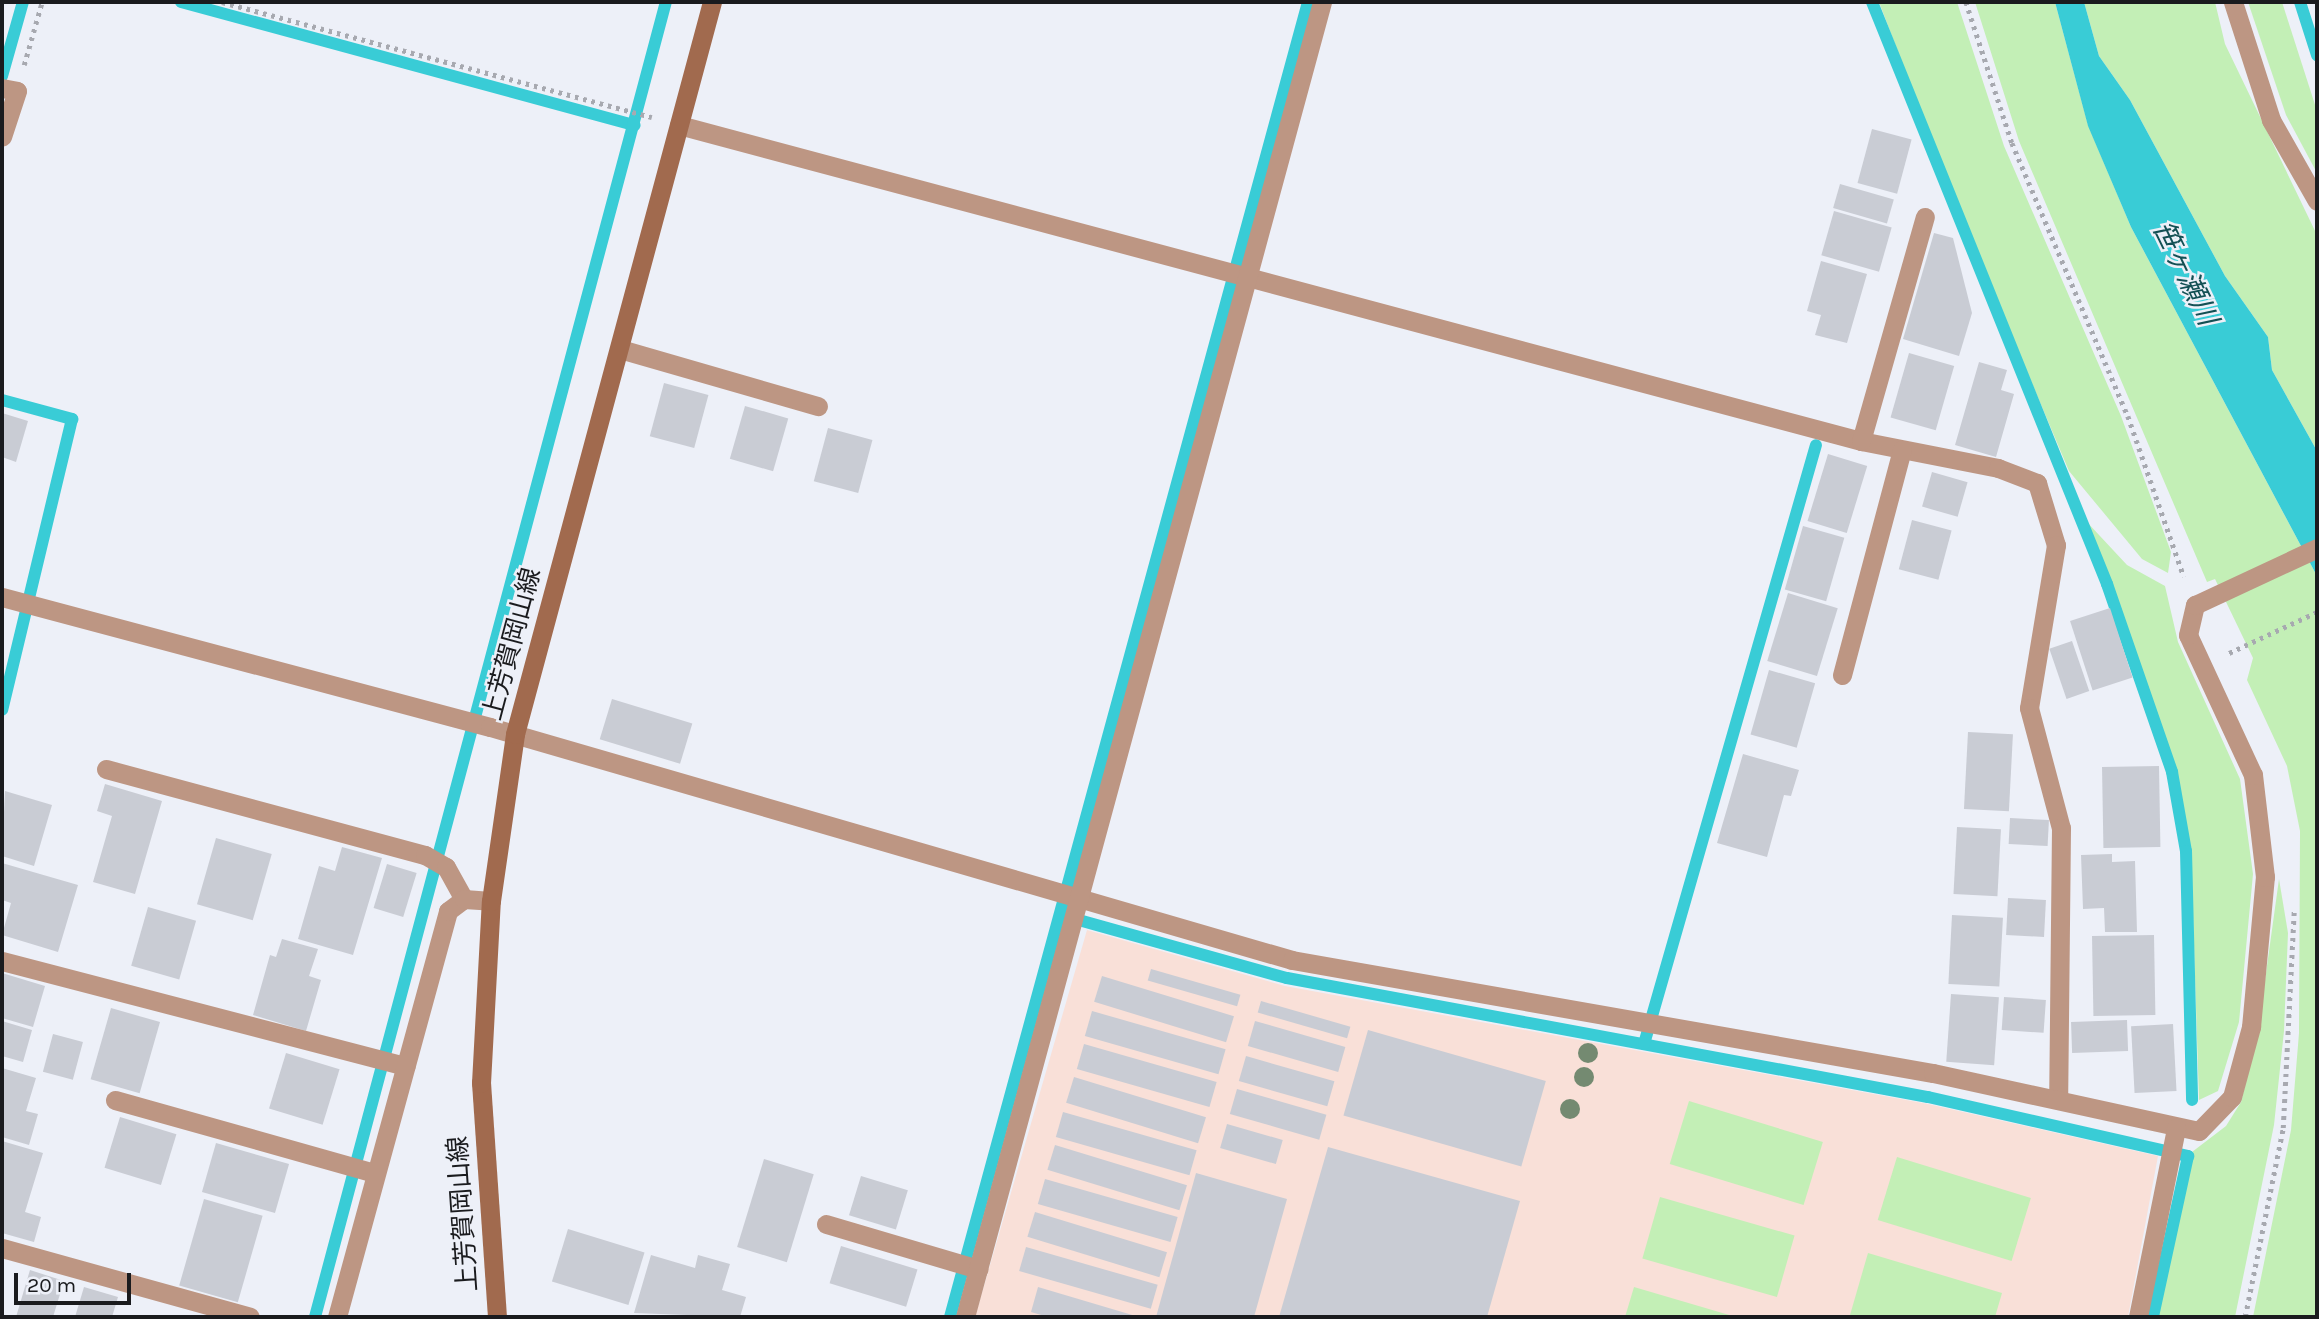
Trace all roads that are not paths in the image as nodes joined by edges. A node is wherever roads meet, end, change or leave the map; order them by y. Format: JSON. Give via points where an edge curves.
{"nodes":[{"id":1,"x":712,"y":2,"type":"edge"},
{"id":2,"x":1322,"y":2,"type":"edge"},
{"id":3,"x":2233,"y":2,"type":"edge"},
{"id":4,"x":8,"y":89,"type":"edge"},
{"id":5,"x":679,"y":125,"type":"junction"},
{"id":6,"x":2,"y":136,"type":"edge"},
{"id":7,"x":2317,"y":201,"type":"edge"},
{"id":8,"x":1925,"y":217,"type":"dead end"},
{"id":9,"x":1238,"y":272,"type":"junction"},
{"id":10,"x":620,"y":349,"type":"junction"},
{"id":11,"x":818,"y":406,"type":"dead end"},
{"id":12,"x":1861,"y":441,"type":"junction"},
{"id":13,"x":1902,"y":450,"type":"junction"},
{"id":14,"x":2317,"y":548,"type":"edge"},
{"id":15,"x":16,"y":601,"type":"edge"},
{"id":16,"x":1842,"y":676,"type":"dead end"},
{"id":17,"x":515,"y":734,"type":"junction"},
{"id":18,"x":106,"y":769,"type":"dead end"},
{"id":19,"x":464,"y":899,"type":"junction"},
{"id":20,"x":491,"y":901,"type":"junction"},
{"id":21,"x":1073,"y":904,"type":"junction"},
{"id":22,"x":2,"y":961,"type":"edge"},
{"id":23,"x":389,"y":1061,"type":"junction"},
{"id":24,"x":2058,"y":1098,"type":"junction"},
{"id":25,"x":115,"y":1100,"type":"dead end"},
{"id":26,"x":2173,"y":1143,"type":"junction"},
{"id":27,"x":359,"y":1169,"type":"junction"},
{"id":28,"x":826,"y":1224,"type":"dead end"},
{"id":29,"x":2,"y":1248,"type":"edge"},
{"id":30,"x":978,"y":1269,"type":"junction"},
{"id":31,"x":250,"y":1317,"type":"edge"},
{"id":32,"x":337,"y":1317,"type":"edge"},
{"id":33,"x":497,"y":1317,"type":"edge"},
{"id":34,"x":965,"y":1317,"type":"edge"},
{"id":35,"x":2138,"y":1317,"type":"edge"}],
"edges":[{"from":1,"to":5,"type":"main road","name":"上芳賀岡山線"},
{"from":2,"to":9,"type":"street"},
{"from":3,"to":7,"type":"street","via":[[2272,121]]},
{"from":4,"to":6,"type":"street"},
{"from":5,"to":9,"type":"street"},
{"from":5,"to":10,"type":"main road","name":"上芳賀岡山線"},
{"from":8,"to":12,"type":"street"},
{"from":9,"to":12,"type":"street"},
{"from":9,"to":21,"type":"street"},
{"from":10,"to":11,"type":"street"},
{"from":10,"to":17,"type":"main road","name":"上芳賀岡山線"},
{"from":12,"to":13,"type":"street"},
{"from":13,"to":16,"type":"street"},
{"from":13,"to":24,"type":"street","via":[[1998,468],[2037,483],[2056,545],[2029,708],[2060,828]]},
{"from":14,"to":26,"type":"street","via":[[2195,605],[2188,635],[2253,775],[2265,877],[2263,931],[2251,1027],[2232,1097],[2199,1131]]},
{"from":15,"to":17,"type":"street"},
{"from":17,"to":20,"type":"main road","name":"上芳賀岡山線"},
{"from":17,"to":21,"type":"street"},
{"from":18,"to":19,"type":"street","via":[[425,855],[446,867]]},
{"from":19,"to":20,"type":"street"},
{"from":19,"to":23,"type":"street","via":[[448,911]]},
{"from":20,"to":33,"type":"main road","name":"上芳賀岡山線","via":[[481,1083]]},
{"from":21,"to":24,"type":"street","via":[[1292,960]]},
{"from":21,"to":30,"type":"street"},
{"from":22,"to":23,"type":"street"},
{"from":23,"to":27,"type":"street"},
{"from":24,"to":26,"type":"street"},
{"from":25,"to":27,"type":"street"},
{"from":26,"to":35,"type":"street"},
{"from":27,"to":32,"type":"street"},
{"from":28,"to":30,"type":"street"},
{"from":29,"to":31,"type":"street"},
{"from":30,"to":34,"type":"street"}]}
